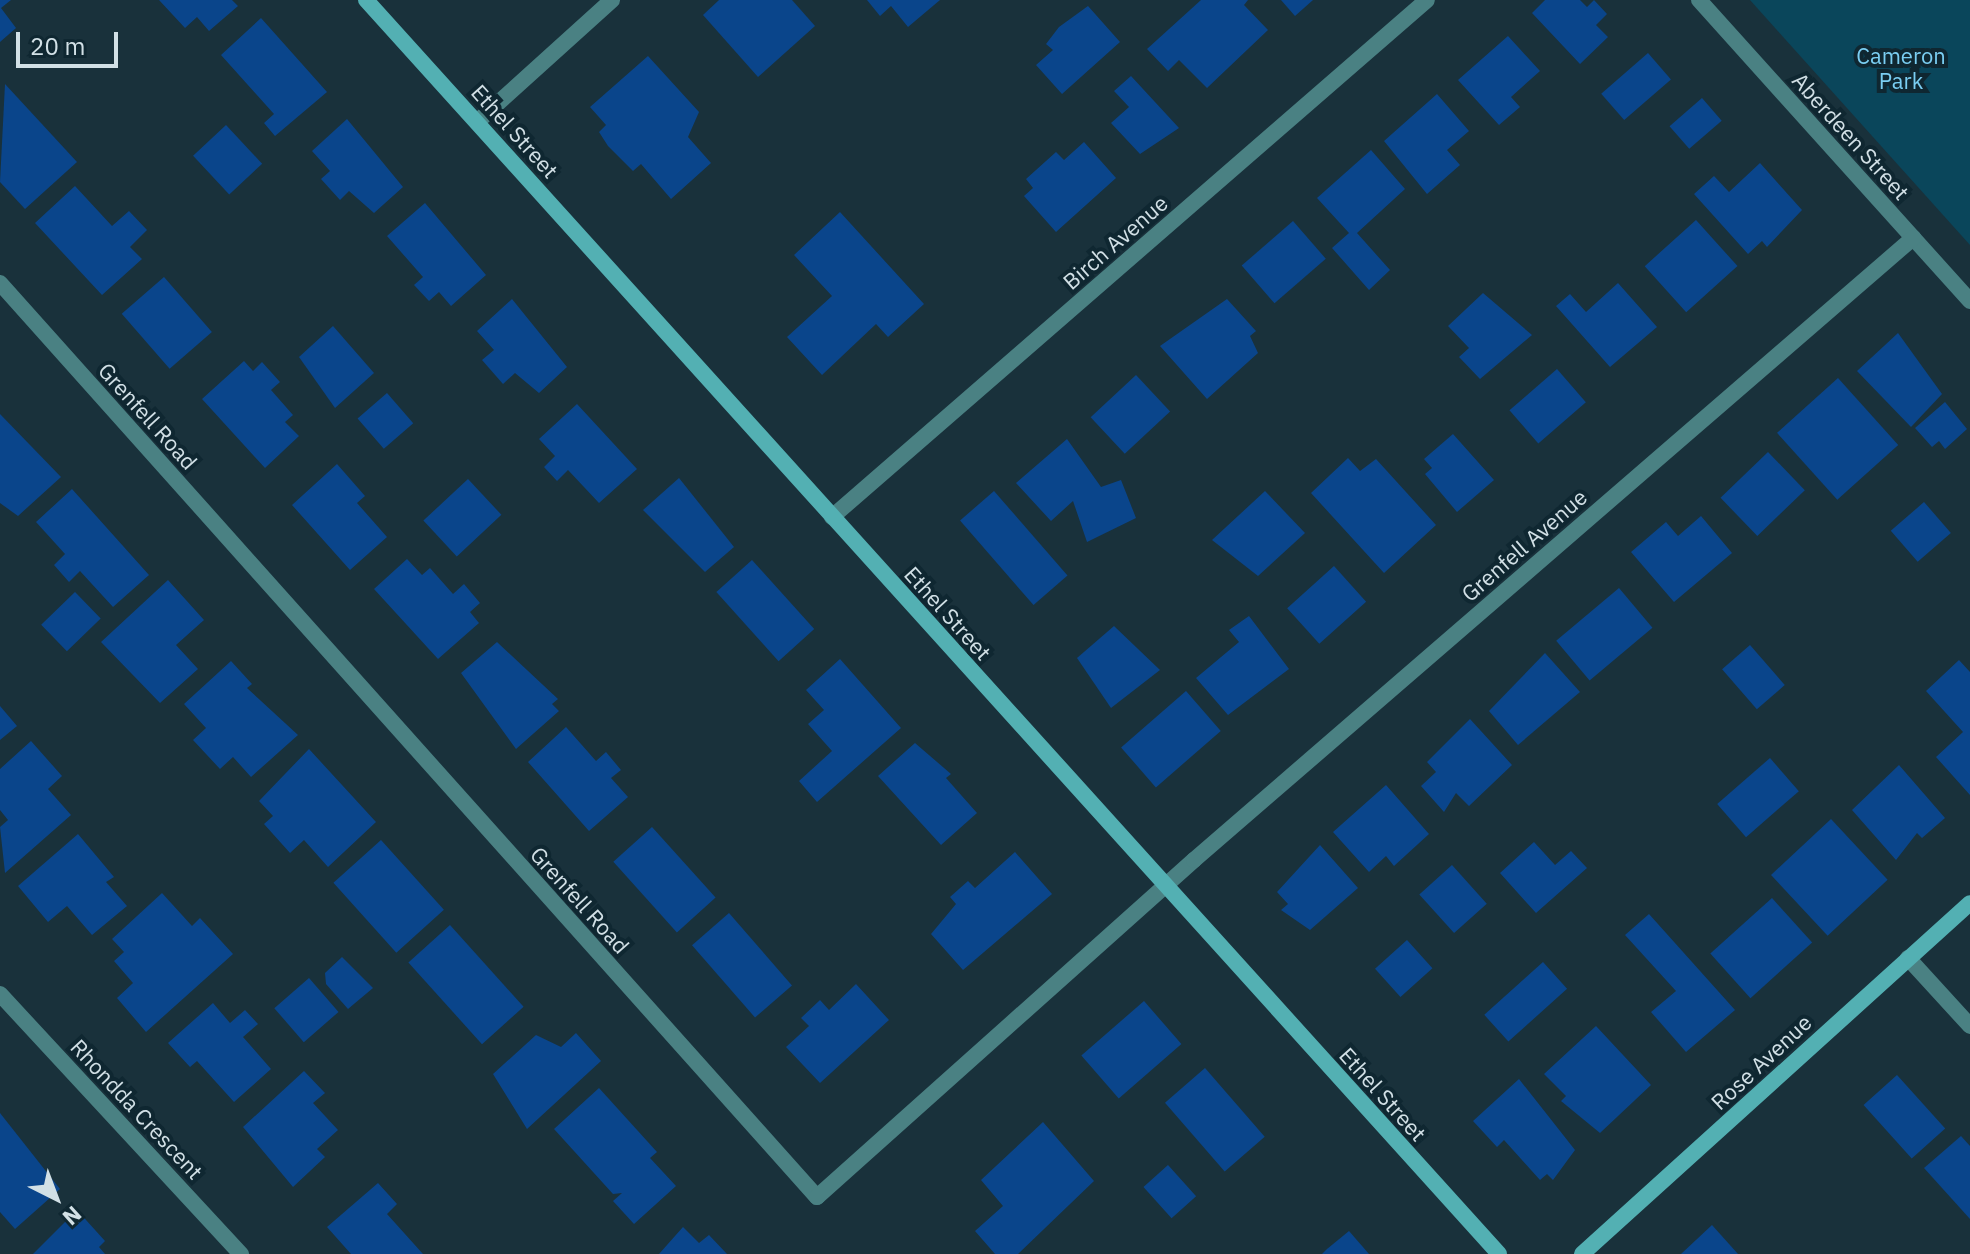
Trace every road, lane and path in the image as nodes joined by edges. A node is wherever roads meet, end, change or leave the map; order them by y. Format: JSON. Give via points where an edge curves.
{"nodes":[{"id":1,"x":366,"y":0,"type":"edge"},
{"id":2,"x":612,"y":0,"type":"edge"},
{"id":3,"x":1427,"y":0,"type":"edge"},
{"id":4,"x":1699,"y":0,"type":"edge"},
{"id":5,"x":477,"y":122,"type":"junction"},
{"id":6,"x":1913,"y":238,"type":"junction"},
{"id":7,"x":0,"y":283,"type":"edge"},
{"id":8,"x":1970,"y":301,"type":"edge"},
{"id":9,"x":832,"y":517,"type":"junction"},
{"id":10,"x":1165,"y":886,"type":"junction"},
{"id":11,"x":1970,"y":903,"type":"edge"},
{"id":12,"x":1908,"y":958,"type":"junction"},
{"id":13,"x":0,"y":994,"type":"edge"},
{"id":14,"x":1970,"y":1026,"type":"edge"},
{"id":15,"x":241,"y":1254,"type":"edge"},
{"id":16,"x":1499,"y":1254,"type":"edge"},
{"id":17,"x":1582,"y":1254,"type":"edge"}],
"edges":[{"from":1,"to":5,"type":"street","name":"Ethel Street"},
{"from":2,"to":5,"type":"street"},
{"from":3,"to":9,"type":"street","name":"Birch Avenue"},
{"from":4,"to":6,"type":"street","name":"Aberdeen Street"},
{"from":5,"to":9,"type":"street","name":"Ethel Street"},
{"from":6,"to":8,"type":"street","name":"Aberdeen Street"},
{"from":6,"to":10,"type":"street","name":"Grenfell Avenue"},
{"from":7,"to":10,"type":"street","name":"Grenfell Road","via":[[817,1197]]},
{"from":9,"to":10,"type":"street","name":"Ethel Street"},
{"from":10,"to":16,"type":"street","name":"Ethel Street"},
{"from":11,"to":12,"type":"street","name":"Rose Avenue"},
{"from":12,"to":14,"type":"street"},
{"from":12,"to":17,"type":"street","name":"Rose Avenue"},
{"from":13,"to":15,"type":"street","name":"Rhondda Crescent"}]}
